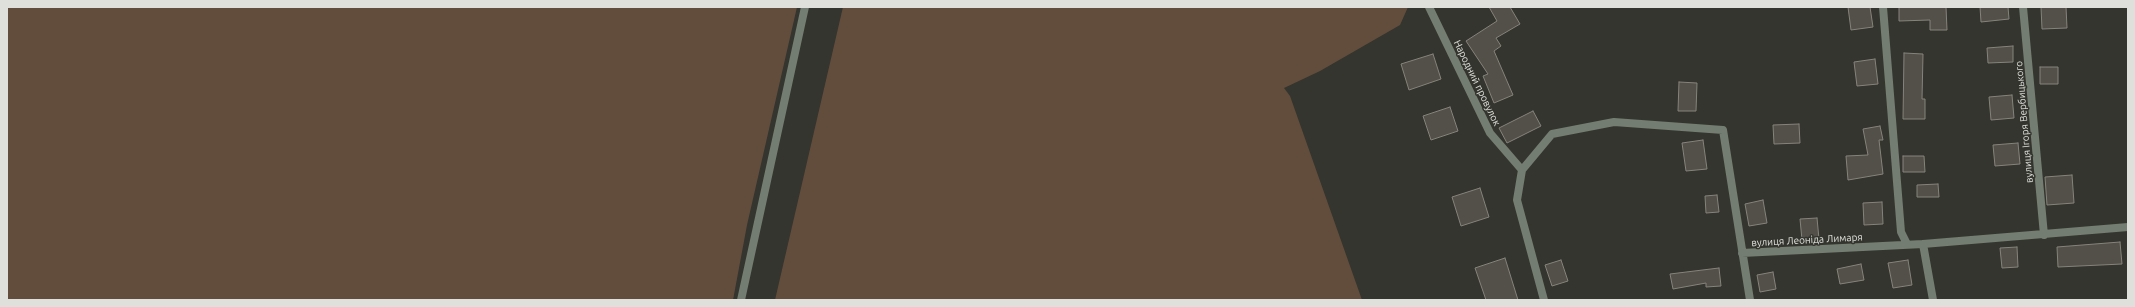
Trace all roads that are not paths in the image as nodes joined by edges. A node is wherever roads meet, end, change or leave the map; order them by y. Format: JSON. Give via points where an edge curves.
{"nodes":[{"id":1,"x":805,"y":7,"type":"edge"},
{"id":2,"x":1429,"y":7,"type":"edge"},
{"id":3,"x":1883,"y":7,"type":"edge"},
{"id":4,"x":2024,"y":7,"type":"edge"},
{"id":5,"x":1522,"y":170,"type":"junction"},
{"id":6,"x":2128,"y":227,"type":"edge"},
{"id":7,"x":2044,"y":235,"type":"junction"},
{"id":8,"x":1907,"y":244,"type":"junction"},
{"id":9,"x":1923,"y":244,"type":"junction"},
{"id":10,"x":1742,"y":253,"type":"junction"},
{"id":11,"x":741,"y":300,"type":"edge"},
{"id":12,"x":1544,"y":300,"type":"edge"},
{"id":13,"x":1750,"y":300,"type":"edge"},
{"id":14,"x":1933,"y":300,"type":"edge"}],
"edges":[{"from":1,"to":11,"type":"street"},
{"from":2,"to":5,"type":"street","name":"Народний провулок","via":[[1490,133]]},
{"from":3,"to":8,"type":"street","via":[[1901,232]]},
{"from":4,"to":7,"type":"street","name":"вулиця Ігоря Вербицького"},
{"from":5,"to":10,"type":"street","name":"вулиця Леоніда Лимаря","via":[[1552,134],[1614,122],[1723,130]]},
{"from":5,"to":12,"type":"street","via":[[1517,200]]},
{"from":6,"to":7,"type":"street"},
{"from":7,"to":9,"type":"street"},
{"from":8,"to":9,"type":"street","name":"вулиця Леоніда Лимаря"},
{"from":8,"to":10,"type":"street","name":"вулиця Леоніда Лимаря"},
{"from":9,"to":14,"type":"street"},
{"from":10,"to":13,"type":"street"}]}
